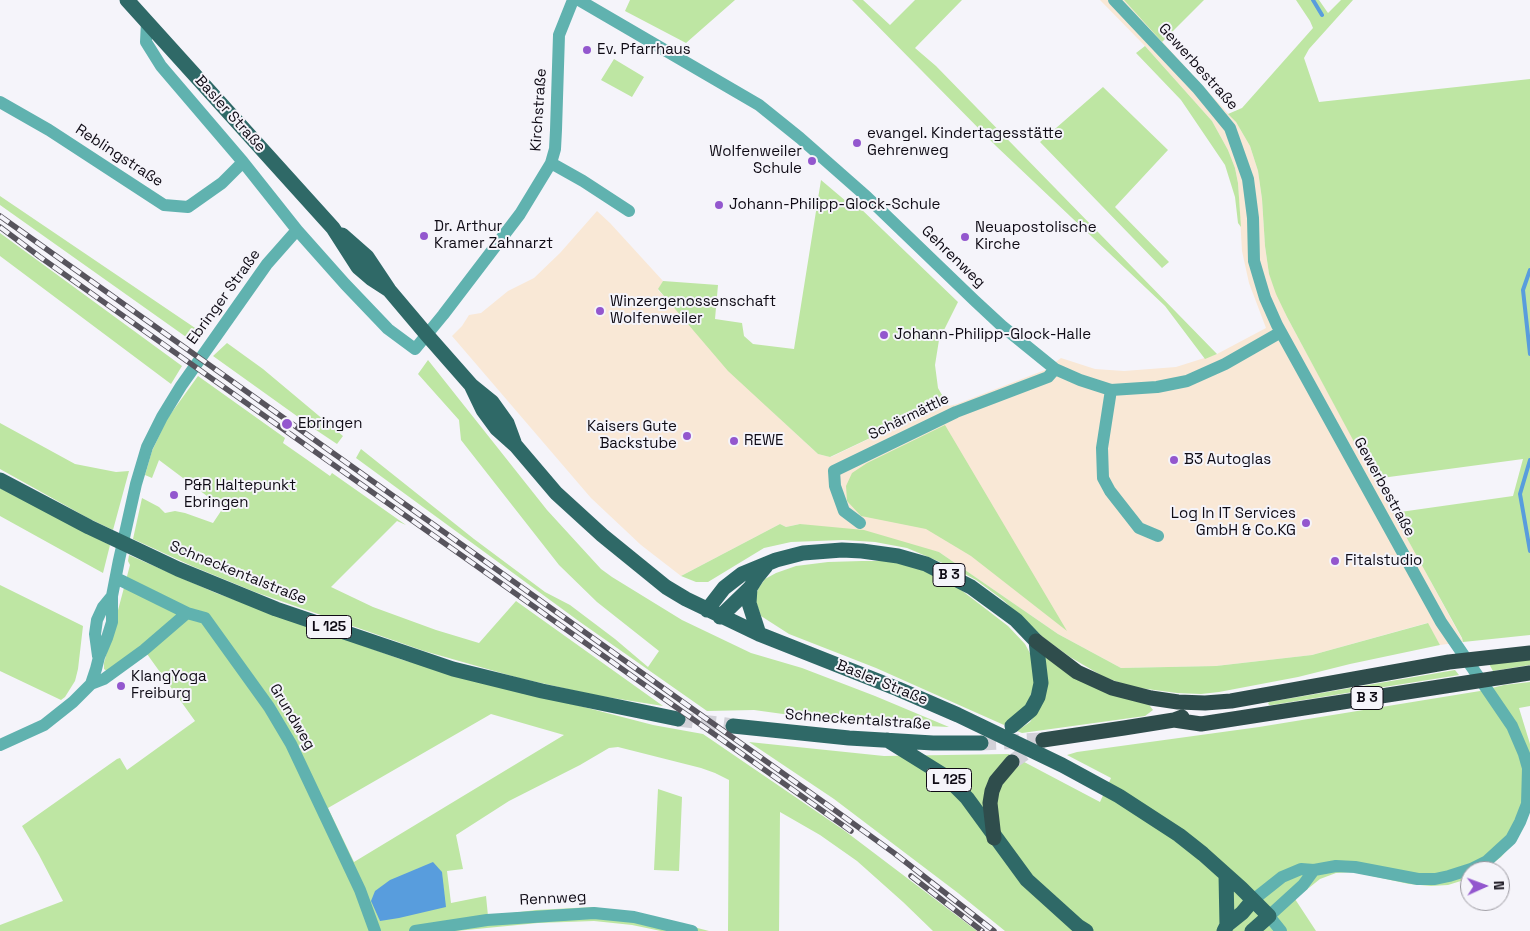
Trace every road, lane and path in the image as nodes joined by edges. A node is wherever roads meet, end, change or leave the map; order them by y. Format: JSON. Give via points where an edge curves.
{"nodes":[{"id":1,"x":127,"y":0,"type":"edge"},
{"id":2,"x":573,"y":0,"type":"edge"},
{"id":3,"x":579,"y":0,"type":"edge"},
{"id":4,"x":1114,"y":0,"type":"edge"},
{"id":5,"x":147,"y":22,"type":"junction"},
{"id":6,"x":0,"y":102,"type":"edge"},
{"id":7,"x":243,"y":162,"type":"junction"},
{"id":8,"x":551,"y":162,"type":"junction"},
{"id":9,"x":629,"y":211,"type":"dead end"},
{"id":10,"x":297,"y":230,"type":"junction"},
{"id":11,"x":1281,"y":332,"type":"junction"},
{"id":12,"x":427,"y":335,"type":"junction"},
{"id":13,"x":1055,"y":369,"type":"junction"},
{"id":14,"x":1111,"y":390,"type":"junction"},
{"id":15,"x":0,"y":480,"type":"edge"},
{"id":16,"x":860,"y":523,"type":"dead end"},
{"id":17,"x":1158,"y":536,"type":"dead end"},
{"id":18,"x":769,"y":563,"type":"junction"},
{"id":19,"x":116,"y":578,"type":"junction"},
{"id":20,"x":750,"y":588,"type":"junction"},
{"id":21,"x":187,"y":613,"type":"junction"},
{"id":22,"x":714,"y":614,"type":"junction"},
{"id":23,"x":759,"y":634,"type":"junction"},
{"id":24,"x":1036,"y":641,"type":"junction"},
{"id":25,"x":1530,"y":653,"type":"edge"},
{"id":26,"x":1530,"y":673,"type":"edge"},
{"id":27,"x":91,"y":684,"type":"junction"},
{"id":28,"x":1231,"y":700,"type":"junction"},
{"id":29,"x":678,"y":718,"type":"tunnel mouth"},
{"id":30,"x":1174,"y":720,"type":"junction"},
{"id":31,"x":733,"y":726,"type":"tunnel mouth"},
{"id":32,"x":1012,"y":726,"type":"dead end"},
{"id":33,"x":887,"y":740,"type":"junction"},
{"id":34,"x":1043,"y":740,"type":"dead end"},
{"id":35,"x":980,"y":743,"type":"tunnel mouth"},
{"id":36,"x":0,"y":745,"type":"edge"},
{"id":37,"x":1012,"y":762,"type":"tunnel mouth"},
{"id":38,"x":994,"y":838,"type":"junction"},
{"id":39,"x":1314,"y":870,"type":"junction"},
{"id":40,"x":1226,"y":874,"type":"junction"},
{"id":41,"x":1253,"y":900,"type":"junction"},
{"id":42,"x":1268,"y":916,"type":"junction"},
{"id":43,"x":1225,"y":928,"type":"edge"},
{"id":44,"x":375,"y":931,"type":"edge"},
{"id":45,"x":415,"y":931,"type":"edge"},
{"id":46,"x":692,"y":931,"type":"edge"},
{"id":47,"x":1086,"y":931,"type":"edge"},
{"id":48,"x":1252,"y":931,"type":"edge"},
{"id":49,"x":1281,"y":931,"type":"edge"}],
"edges":[{"from":1,"to":5,"type":"main road","name":"Basler Straße"},
{"from":2,"to":8,"type":"street","name":"Kirchstraße","via":[[559,35],[555,149]]},
{"from":3,"to":13,"type":"street","name":"Gehrenweg","via":[[759,105],[867,197],[1002,326]]},
{"from":4,"to":11,"type":"street","name":"Gewerbestraße","via":[[1230,128],[1248,179],[1254,261],[1265,298]]},
{"from":5,"to":7,"type":"street","via":[[146,42],[152,53]]},
{"from":5,"to":12,"type":"main road","name":"Basler Straße","via":[[333,228],[358,267],[389,290]]},
{"from":6,"to":7,"type":"street","name":"Reblingstraße","via":[[164,205],[188,207],[222,183]]},
{"from":7,"to":10,"type":"street"},
{"from":8,"to":9,"type":"street"},
{"from":8,"to":12,"type":"street","name":"Kirchstraße","via":[[520,214]]},
{"from":10,"to":12,"type":"street","via":[[388,329],[415,349]]},
{"from":10,"to":19,"type":"street","name":"Ebringer Straße","via":[[267,264],[162,417],[147,447],[136,484]]},
{"from":11,"to":14,"type":"street","name":"Gehrenweg","via":[[1187,381]]},
{"from":11,"to":39,"type":"street","name":"Gewerbestraße","via":[[1441,622],[1512,726],[1528,768],[1527,804],[1511,839],[1487,861],[1471,869],[1435,879],[1354,867]]},
{"from":12,"to":22,"type":"main road","name":"Basler Straße","via":[[471,385],[492,402],[516,446],[556,493],[666,587]]},
{"from":13,"to":14,"type":"street","name":"Gehrenweg"},
{"from":13,"to":16,"type":"street","name":"Schärmättle","via":[[1048,377],[956,412],[834,471],[835,486],[844,510]]},
{"from":14,"to":17,"type":"street","via":[[1102,448],[1104,478],[1110,491],[1139,528]]},
{"from":15,"to":29,"type":"main road","name":"Schneckentalstraße","number":"L 125","via":[[98,532],[178,569],[276,608],[453,668],[542,691]]},
{"from":18,"to":20,"type":"main road"},
{"from":18,"to":22,"type":"main road","number":"B 3","via":[[732,580],[724,588]]},
{"from":18,"to":24,"type":"main road","number":"B 3","via":[[816,551],[862,551],[926,564],[971,587],[1016,620]]},
{"from":19,"to":21,"type":"street","name":"Grundweg"},
{"from":19,"to":27,"type":"street","name":"Ebringer Straße","via":[[112,596],[98,620],[95,634],[98,656]]},
{"from":20,"to":22,"type":"main road"},
{"from":20,"to":23,"type":"main road","via":[[749,603]]},
{"from":21,"to":27,"type":"street","via":[[144,650],[104,679]]},
{"from":21,"to":44,"type":"street","name":"Grundweg","via":[[205,618],[269,707],[291,744],[360,890]]},
{"from":22,"to":23,"type":"main road","name":"Basler Straße"},
{"from":23,"to":40,"type":"main road","name":"Basler Straße","via":[[958,715],[1035,752],[1155,818]]},
{"from":24,"to":28,"type":"highway","number":"B 3","via":[[1077,672],[1112,688],[1178,702]]},
{"from":24,"to":32,"type":"main road","via":[[1041,682],[1038,697],[1031,710]]},
{"from":25,"to":28,"type":"highway","number":"B 3","via":[[1449,662]]},
{"from":26,"to":30,"type":"highway","number":"B 3","via":[[1202,724]]},
{"from":27,"to":36,"type":"street","via":[[44,725]]},
{"from":28,"to":30,"type":"highway","number":"B 3"},
{"from":30,"to":34,"type":"highway","number":"B 3"},
{"from":31,"to":33,"type":"main road","name":"Schneckentalstraße","number":"L 125"},
{"from":33,"to":35,"type":"main road","name":"Schneckentalstraße","number":"L 125"},
{"from":33,"to":38,"type":"main road","number":"L 125","via":[[945,776],[967,798]]},
{"from":37,"to":38,"type":"highway","via":[[992,791],[990,803]]},
{"from":38,"to":47,"type":"main road","via":[[1026,880]]},
{"from":39,"to":41,"type":"street","name":"Gewerbestraße","via":[[1301,869],[1282,877]]},
{"from":39,"to":42,"type":"street","via":[[1303,885]]},
{"from":40,"to":41,"type":"main road","name":"Basler Straße"},
{"from":40,"to":43,"type":"main road"},
{"from":41,"to":42,"type":"main road","name":"Basler Straße"},
{"from":41,"to":43,"type":"main road"},
{"from":42,"to":48,"type":"main road"},
{"from":42,"to":49,"type":"street","name":"Basler Straße"},
{"from":45,"to":46,"type":"street","name":"Rennweg","via":[[487,920],[594,913],[634,917]]}]}
